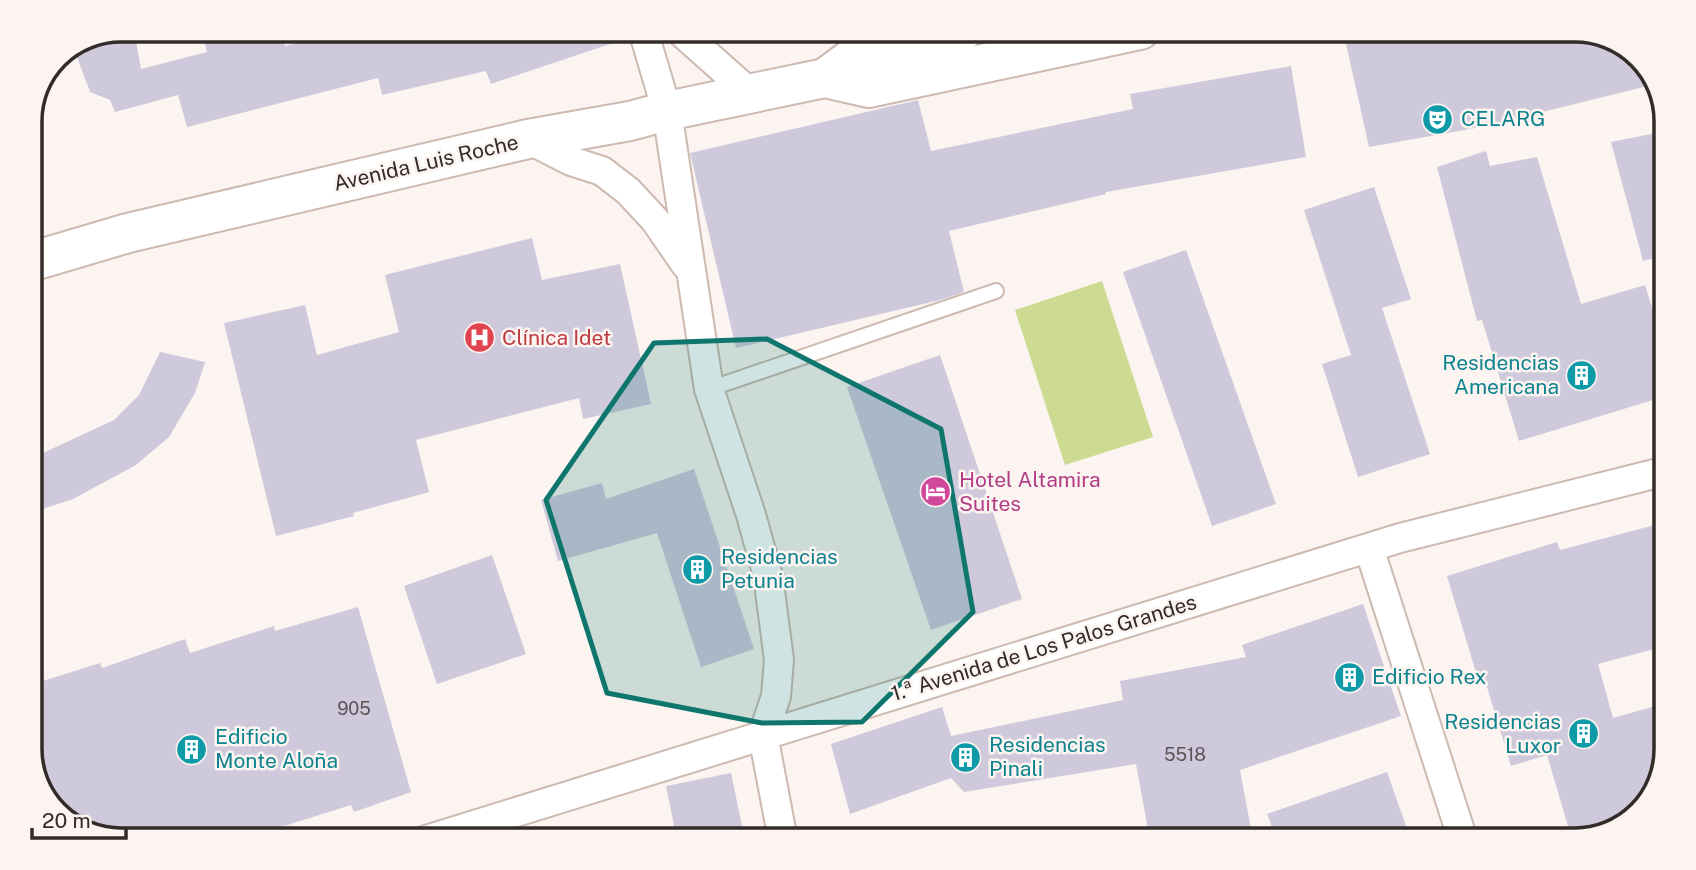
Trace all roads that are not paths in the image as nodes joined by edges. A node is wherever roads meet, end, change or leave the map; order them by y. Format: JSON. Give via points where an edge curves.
{"nodes":[{"id":1,"x":647,"y":42,"type":"edge"},
{"id":2,"x":692,"y":42,"type":"edge"},
{"id":3,"x":909,"y":42,"type":"edge"},
{"id":4,"x":1084,"y":42,"type":"edge"},
{"id":5,"x":825,"y":78,"type":"junction"},
{"id":6,"x":751,"y":94,"type":"junction"},
{"id":7,"x":667,"y":111,"type":"junction"},
{"id":8,"x":528,"y":139,"type":"junction"},
{"id":9,"x":42,"y":258,"type":"edge"},
{"id":10,"x":690,"y":271,"type":"junction"},
{"id":11,"x":996,"y":290,"type":"dead end"},
{"id":12,"x":709,"y":389,"type":"junction"},
{"id":13,"x":1654,"y":474,"type":"edge"},
{"id":14,"x":1369,"y":548,"type":"junction"},
{"id":15,"x":763,"y":734,"type":"junction"},
{"id":16,"x":464,"y":828,"type":"edge"},
{"id":17,"x":781,"y":828,"type":"edge"},
{"id":18,"x":1459,"y":828,"type":"edge"}],
"edges":[{"from":1,"to":7,"type":"street"},
{"from":2,"to":6,"type":"street"},
{"from":3,"to":5,"type":"main road","name":"Avenida Luis Roche","via":[[859,53]]},
{"from":4,"to":5,"type":"main road","name":"Avenida Luis Roche","via":[[869,88]]},
{"from":5,"to":6,"type":"main road","name":"Avenida Luis Roche"},
{"from":6,"to":7,"type":"main road","name":"Avenida Luis Roche"},
{"from":7,"to":8,"type":"main road","name":"Avenida Luis Roche"},
{"from":7,"to":10,"type":"street"},
{"from":8,"to":9,"type":"main road","name":"Avenida Luis Roche","via":[[128,233]]},
{"from":8,"to":10,"type":"street","via":[[602,171],[628,191],[655,220]]},
{"from":10,"to":12,"type":"street"},
{"from":11,"to":12,"type":"lane"},
{"from":12,"to":15,"type":"street","via":[[768,576],[779,660],[776,696]]},
{"from":13,"to":14,"type":"street","name":"1.ª Avenida de Los Palos Grandes"},
{"from":14,"to":15,"type":"street","name":"1.ª Avenida de Los Palos Grandes"},
{"from":14,"to":18,"type":"street"},
{"from":15,"to":16,"type":"street","name":"1.ª Avenida de Los Palos Grandes"},
{"from":15,"to":17,"type":"street"}]}
